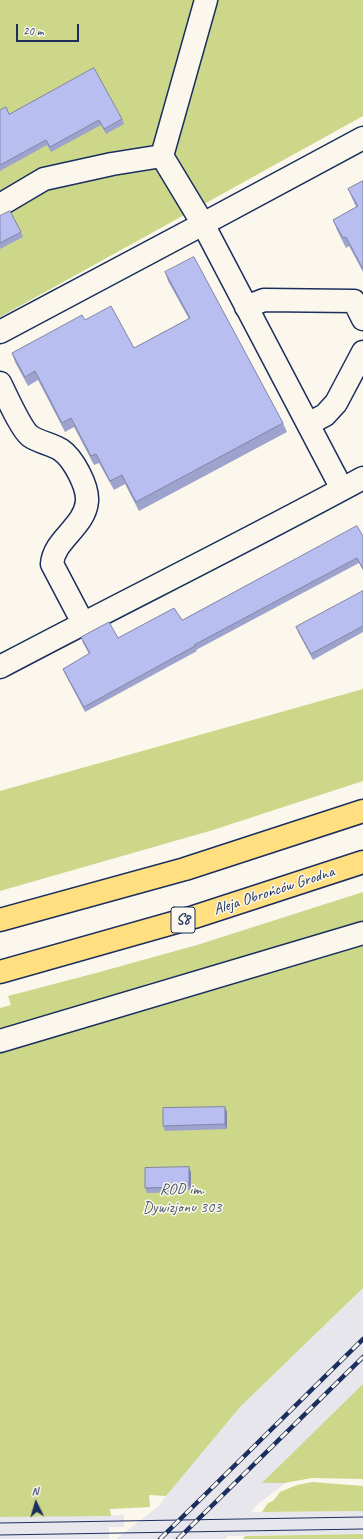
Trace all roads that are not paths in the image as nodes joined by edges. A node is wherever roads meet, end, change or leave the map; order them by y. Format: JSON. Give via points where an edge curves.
{"nodes":[{"id":1,"x":206,"y":0,"type":"edge"},
{"id":2,"x":363,"y":138,"type":"edge"},
{"id":3,"x":162,"y":156,"type":"junction"},
{"id":4,"x":4,"y":197,"type":"edge"},
{"id":5,"x":203,"y":224,"type":"junction"},
{"id":6,"x":246,"y":307,"type":"junction"},
{"id":7,"x":363,"y":319,"type":"edge"},
{"id":8,"x":0,"y":332,"type":"edge"},
{"id":9,"x":363,"y":352,"type":"edge"},
{"id":10,"x":0,"y":383,"type":"edge"},
{"id":11,"x":308,"y":424,"type":"junction"},
{"id":12,"x":363,"y":478,"type":"edge"},
{"id":13,"x":342,"y":490,"type":"junction"},
{"id":14,"x":84,"y":623,"type":"junction"},
{"id":15,"x":0,"y":667,"type":"edge"},
{"id":16,"x":363,"y":811,"type":"edge"},
{"id":17,"x":363,"y":862,"type":"edge"},
{"id":18,"x":0,"y":920,"type":"edge"},
{"id":19,"x":363,"y":934,"type":"edge"},
{"id":20,"x":0,"y":972,"type":"edge"},
{"id":21,"x":0,"y":1041,"type":"edge"}],
"edges":[{"from":1,"to":3,"type":"lane"},
{"from":2,"to":5,"type":"lane"},
{"from":3,"to":4,"type":"lane","via":[[44,179]]},
{"from":3,"to":5,"type":"lane"},
{"from":5,"to":6,"type":"lane"},
{"from":5,"to":8,"type":"lane"},
{"from":6,"to":7,"type":"lane","via":[[264,300],[354,301]]},
{"from":6,"to":11,"type":"lane"},
{"from":9,"to":11,"type":"lane","via":[[336,403],[325,415]]},
{"from":10,"to":14,"type":"lane","via":[[25,430],[31,437],[62,450],[71,459],[86,490],[85,511],[52,557],[52,564]]},
{"from":11,"to":13,"type":"lane"},
{"from":12,"to":13,"type":"lane"},
{"from":13,"to":14,"type":"lane"},
{"from":14,"to":15,"type":"lane"},
{"from":16,"to":18,"type":"highway","via":[[186,869]]},
{"from":17,"to":20,"type":"highway","name":"Aleja Obrońców Grodna","number":"S8","via":[[194,917]]},
{"from":19,"to":21,"type":"lane"}]}
